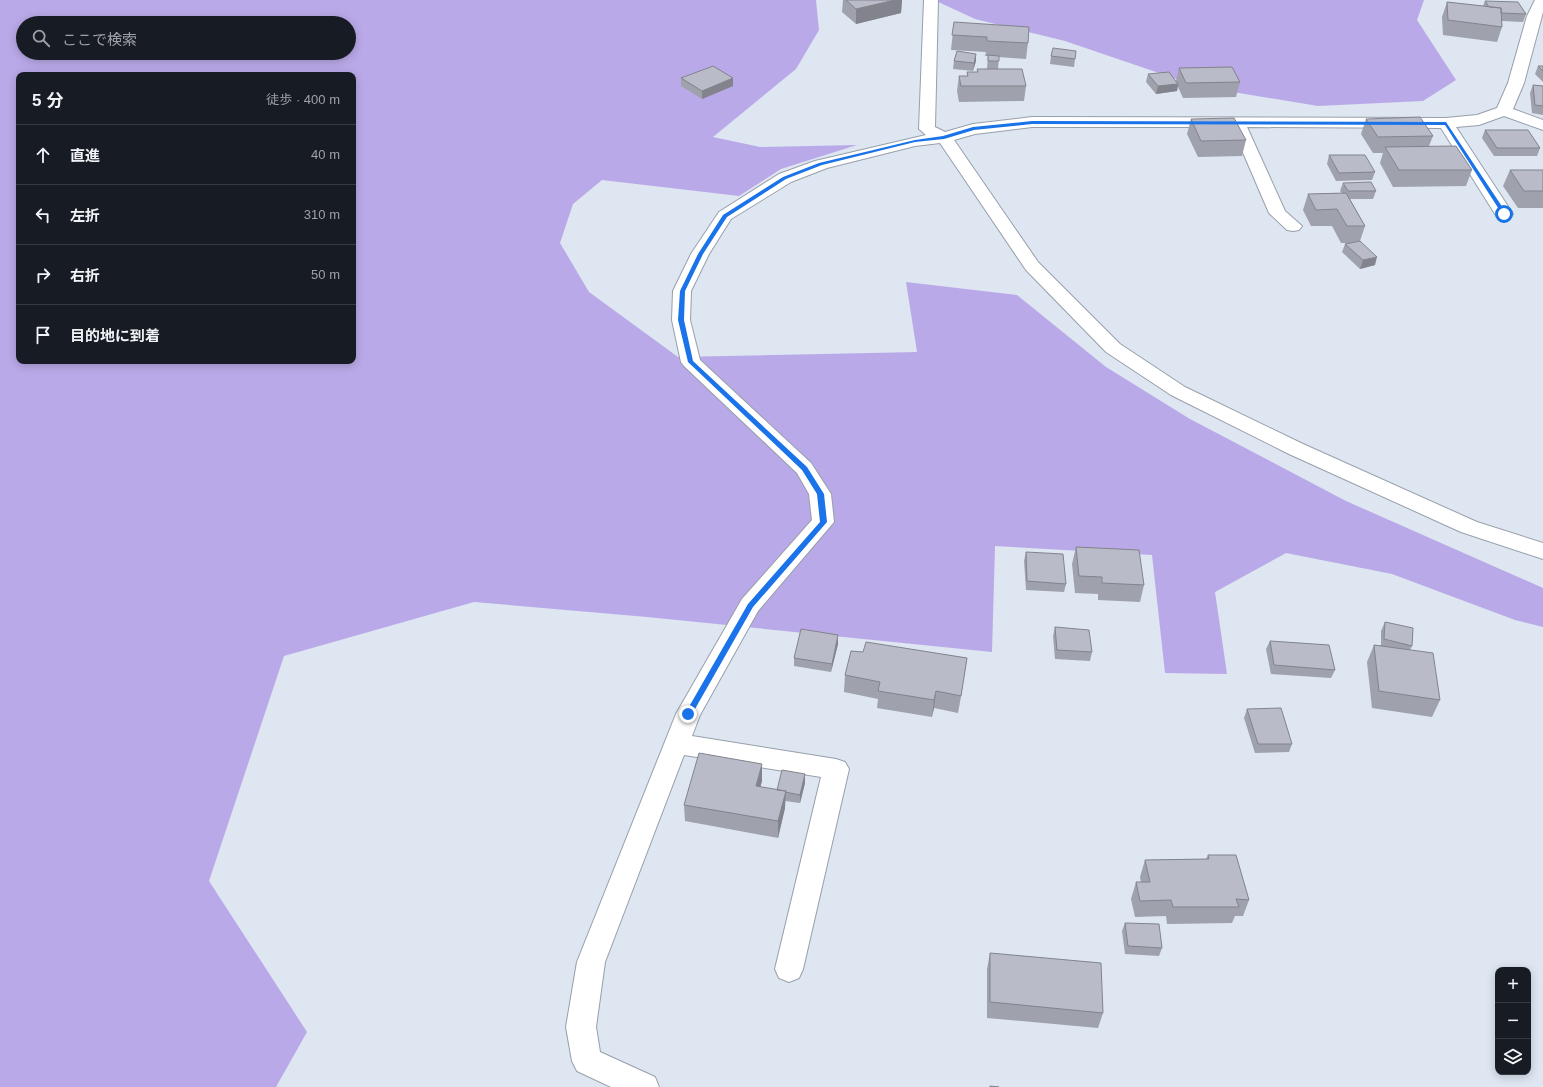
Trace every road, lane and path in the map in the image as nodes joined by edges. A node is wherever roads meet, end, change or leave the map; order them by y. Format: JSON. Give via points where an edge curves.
{"nodes":[{"id":1,"x":931,"y":0,"type":"edge"},
{"id":2,"x":1542,"y":0,"type":"edge"},
{"id":3,"x":1504,"y":111,"type":"junction"},
{"id":4,"x":1446,"y":123,"type":"junction"},
{"id":5,"x":1238,"y":124,"type":"junction"},
{"id":6,"x":1543,"y":126,"type":"edge"},
{"id":7,"x":944,"y":138,"type":"junction"},
{"id":8,"x":1504,"y":214,"type":"dead end"},
{"id":9,"x":1293,"y":226,"type":"dead end"},
{"id":10,"x":1543,"y":551,"type":"edge"},
{"id":11,"x":676,"y":744,"type":"junction"},
{"id":12,"x":789,"y":969,"type":"dead end"},
{"id":13,"x":644,"y":1087,"type":"edge"}],
"edges":[{"from":1,"to":7,"type":"street","via":[[927,128]]},
{"from":2,"to":3,"type":"street","via":[[1534,16],[1514,88]]},
{"from":3,"to":4,"type":"street","via":[[1479,120]]},
{"from":3,"to":6,"type":"street"},
{"from":4,"to":5,"type":"street"},
{"from":4,"to":8,"type":"street"},
{"from":5,"to":7,"type":"street","via":[[1032,122],[973,129]]},
{"from":5,"to":9,"type":"street","via":[[1278,213]]},
{"from":7,"to":10,"type":"street","via":[[1032,266],[1113,348],[1178,391],[1296,449],[1469,527]]},
{"from":7,"to":11,"type":"street","via":[[915,141],[821,164],[784,178],[725,216],[700,254],[682,291],[681,320],[691,362],[804,468],[820,494],[823,522],[750,605],[688,714]]},
{"from":11,"to":12,"type":"street","via":[[836,769]]},
{"from":11,"to":13,"type":"street","via":[[592,962],[581,1027],[587,1061]]}]}
